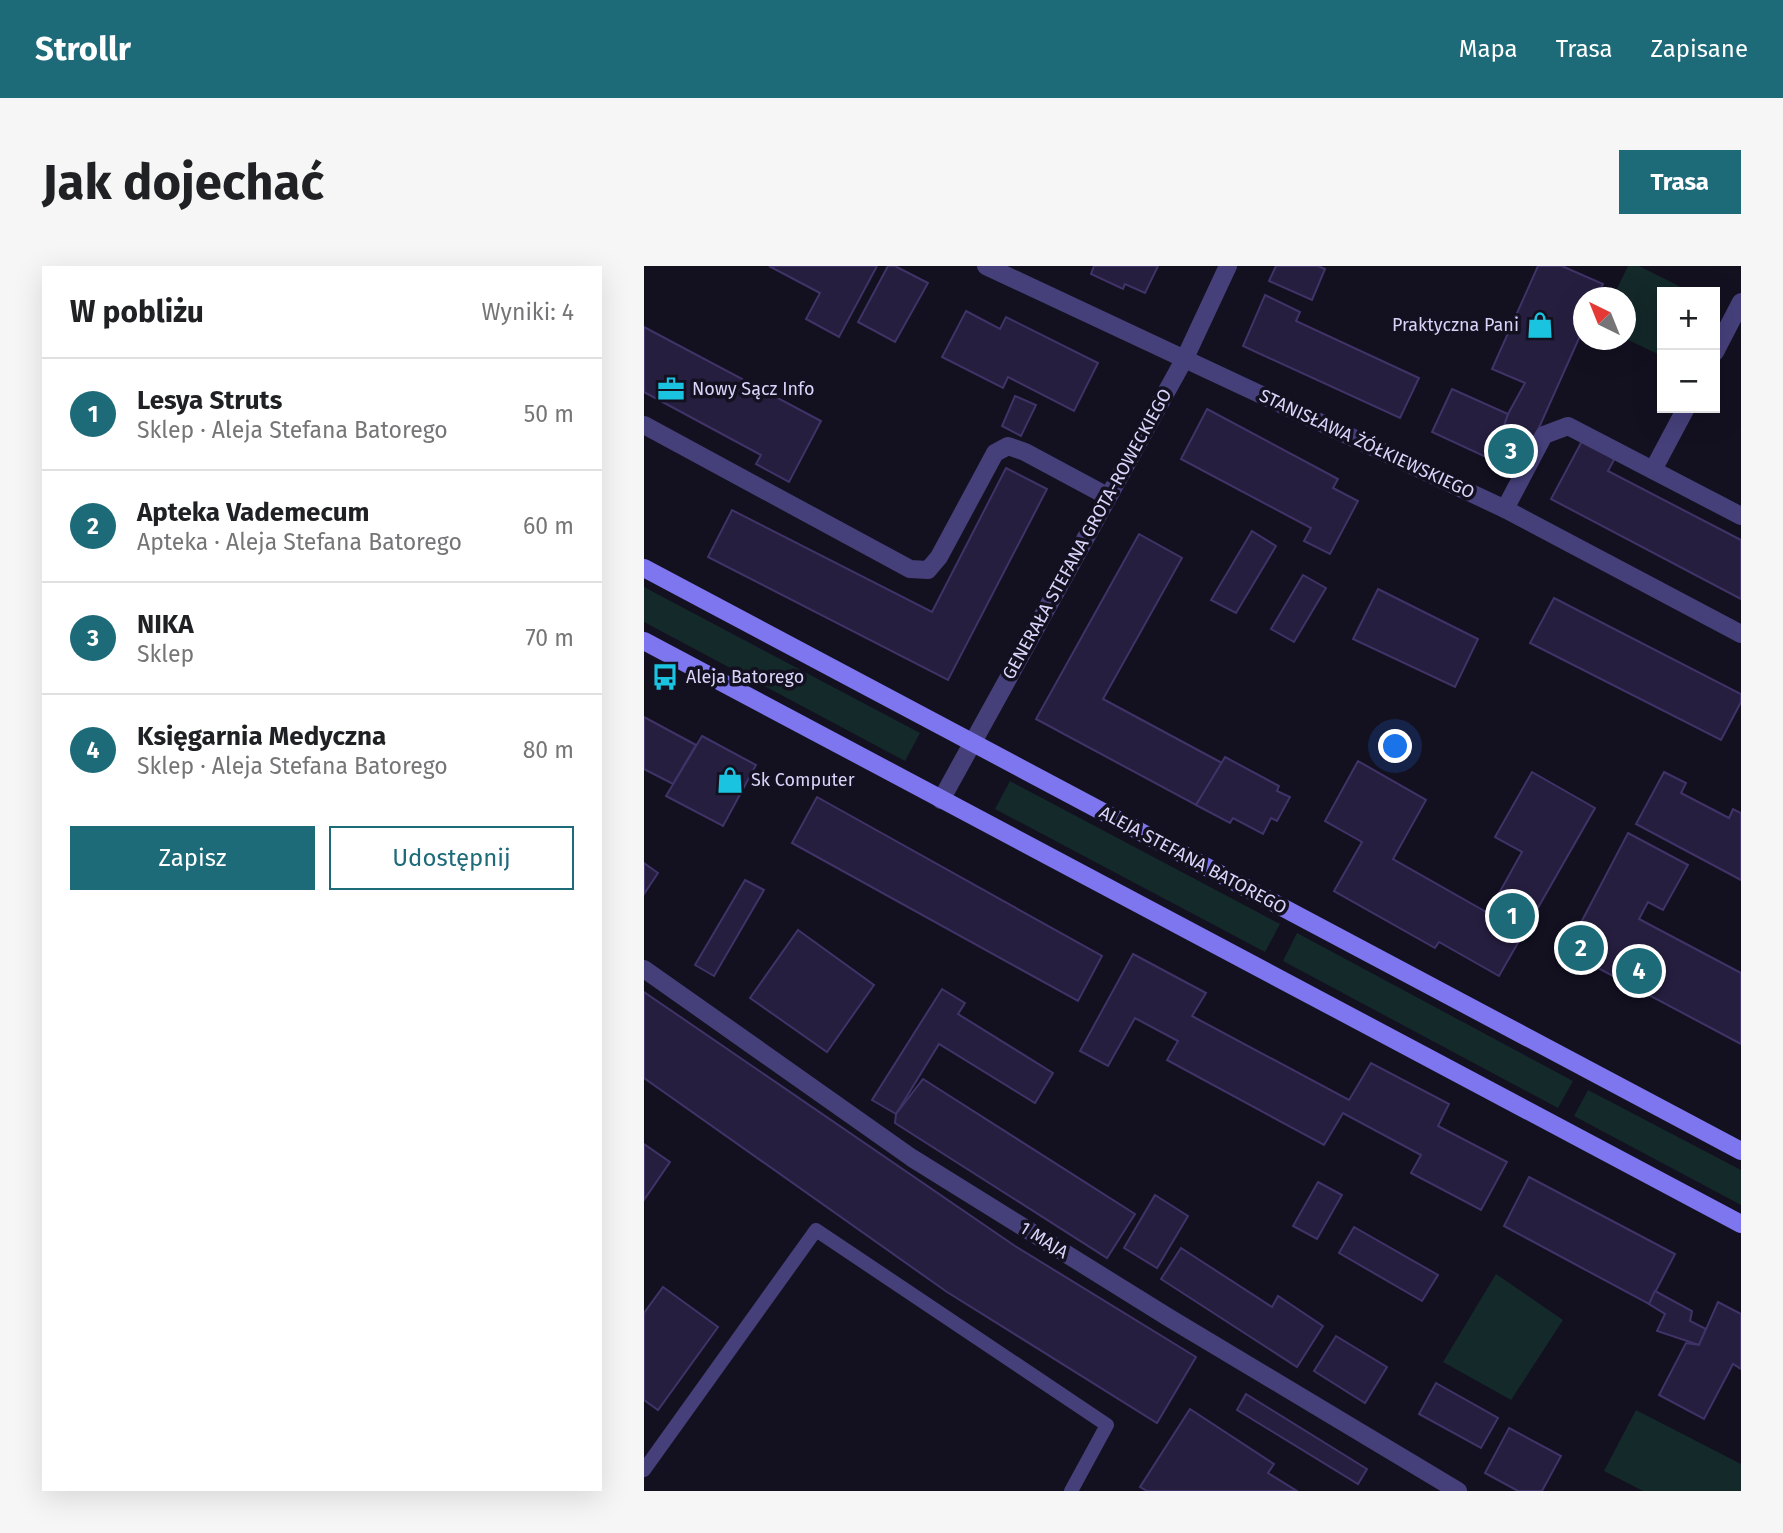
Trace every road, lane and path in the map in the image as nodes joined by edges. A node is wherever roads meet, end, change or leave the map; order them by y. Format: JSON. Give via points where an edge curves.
{"nodes":[{"id":1,"x":986,"y":266,"type":"edge"},
{"id":2,"x":1228,"y":266,"type":"edge"},
{"id":3,"x":1741,"y":302,"type":"edge"},
{"id":4,"x":1716,"y":350,"type":"edge"},
{"id":5,"x":1185,"y":358,"type":"junction"},
{"id":6,"x":1683,"y":413,"type":"edge"},
{"id":7,"x":644,"y":425,"type":"edge"},
{"id":8,"x":1653,"y":470,"type":"junction"},
{"id":9,"x":1107,"y":496,"type":"junction"},
{"id":10,"x":1506,"y":509,"type":"junction"},
{"id":11,"x":1741,"y":516,"type":"edge"},
{"id":12,"x":644,"y":568,"type":"edge"},
{"id":13,"x":1741,"y":634,"type":"edge"},
{"id":14,"x":644,"y":641,"type":"edge"},
{"id":15,"x":972,"y":742,"type":"junction"},
{"id":16,"x":941,"y":800,"type":"junction"},
{"id":17,"x":644,"y":969,"type":"edge"},
{"id":18,"x":1741,"y":1152,"type":"edge"},
{"id":19,"x":1741,"y":1223,"type":"edge"},
{"id":20,"x":644,"y":1470,"type":"edge"},
{"id":21,"x":1071,"y":1491,"type":"edge"},
{"id":22,"x":1458,"y":1491,"type":"edge"}],
"edges":[{"from":1,"to":5,"type":"street","name":"STANISŁAWA ŻÓŁKIEWSKIEGO"},
{"from":2,"to":5,"type":"street","name":"GENERAŁA STEFANA GROTA-ROWECKIEGO"},
{"from":3,"to":4,"type":"street"},
{"from":5,"to":9,"type":"street","name":"GENERAŁA STEFANA GROTA-ROWECKIEGO"},
{"from":5,"to":10,"type":"street","name":"STANISŁAWA ŻÓŁKIEWSKIEGO"},
{"from":6,"to":8,"type":"street"},
{"from":7,"to":9,"type":"street","via":[[910,569],[928,570],[939,557],[995,453],[1009,446]]},
{"from":8,"to":10,"type":"street","via":[[1568,426],[1544,435]]},
{"from":8,"to":11,"type":"street"},
{"from":9,"to":15,"type":"street","name":"GENERAŁA STEFANA GROTA-ROWECKIEGO"},
{"from":10,"to":13,"type":"street","name":"STANISŁAWA ŻÓŁKIEWSKIEGO"},
{"from":12,"to":15,"type":"street","name":"ALEJA STEFANA BATOREGO"},
{"from":14,"to":16,"type":"street"},
{"from":15,"to":16,"type":"street","name":"GENERAŁA STEFANA GROTA-ROWECKIEGO"},
{"from":15,"to":18,"type":"street","name":"ALEJA STEFANA BATOREGO"},
{"from":16,"to":19,"type":"street"},
{"from":17,"to":22,"type":"street","name":"1 MAJA","via":[[912,1158]]},
{"from":20,"to":21,"type":"lane","via":[[816,1230],[1107,1425]]}]}
